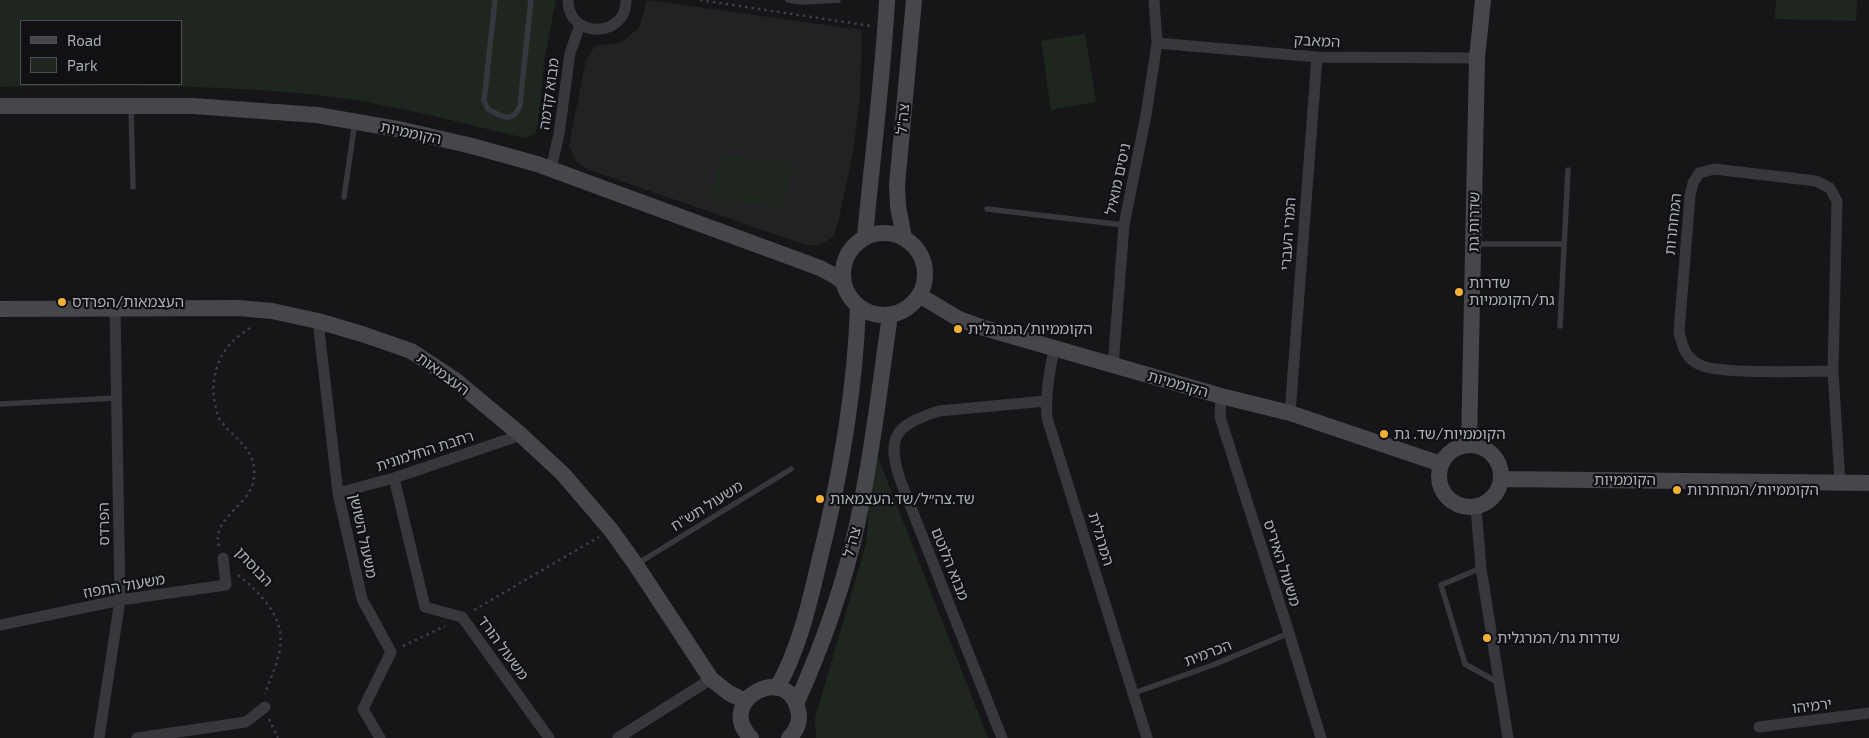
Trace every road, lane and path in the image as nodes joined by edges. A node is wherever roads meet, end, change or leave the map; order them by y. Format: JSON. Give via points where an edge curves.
{"nodes":[{"id":1,"x":495,"y":0,"type":"edge"},
{"id":2,"x":531,"y":0,"type":"edge"},
{"id":3,"x":568,"y":0,"type":"edge"},
{"id":4,"x":626,"y":0,"type":"edge"},
{"id":5,"x":700,"y":0,"type":"edge"},
{"id":6,"x":788,"y":0,"type":"edge"},
{"id":7,"x":838,"y":0,"type":"edge"},
{"id":8,"x":887,"y":0,"type":"edge"},
{"id":9,"x":914,"y":0,"type":"edge"},
{"id":10,"x":1154,"y":0,"type":"edge"},
{"id":11,"x":1483,"y":0,"type":"edge"},
{"id":12,"x":580,"y":25,"type":"junction"},
{"id":13,"x":886,"y":28,"type":"junction"},
{"id":14,"x":1157,"y":43,"type":"junction"},
{"id":15,"x":1317,"y":57,"type":"junction"},
{"id":16,"x":1477,"y":58,"type":"junction"},
{"id":17,"x":0,"y":106,"type":"edge"},
{"id":18,"x":131,"y":106,"type":"junction"},
{"id":19,"x":355,"y":121,"type":"junction"},
{"id":20,"x":551,"y":169,"type":"junction"},
{"id":21,"x":1568,"y":170,"type":"dead end"},
{"id":22,"x":133,"y":187,"type":"dead end"},
{"id":23,"x":344,"y":197,"type":"dead end"},
{"id":24,"x":987,"y":209,"type":"dead end"},
{"id":25,"x":1124,"y":225,"type":"junction"},
{"id":26,"x":865,"y":237,"type":"junction"},
{"id":27,"x":904,"y":238,"type":"junction"},
{"id":28,"x":1473,"y":244,"type":"junction"},
{"id":29,"x":1564,"y":244,"type":"junction"},
{"id":30,"x":850,"y":250,"type":"junction"},
{"id":31,"x":803,"y":262,"type":"junction"},
{"id":32,"x":843,"y":282,"type":"junction"},
{"id":33,"x":919,"y":295,"type":"junction"},
{"id":34,"x":858,"y":307,"type":"junction"},
{"id":35,"x":1,"y":309,"type":"edge"},
{"id":36,"x":115,"y":309,"type":"junction"},
{"id":37,"x":272,"y":311,"type":"junction"},
{"id":38,"x":890,"y":315,"type":"junction"},
{"id":39,"x":318,"y":321,"type":"junction"},
{"id":40,"x":1560,"y":326,"type":"dead end"},
{"id":41,"x":1054,"y":348,"type":"junction"},
{"id":42,"x":1113,"y":366,"type":"junction"},
{"id":43,"x":1834,"y":371,"type":"junction"},
{"id":44,"x":1221,"y":396,"type":"junction"},
{"id":45,"x":117,"y":398,"type":"junction"},
{"id":46,"x":1046,"y":401,"type":"junction"},
{"id":47,"x":0,"y":404,"type":"edge"},
{"id":48,"x":1290,"y":413,"type":"junction"},
{"id":49,"x":521,"y":435,"type":"junction"},
{"id":50,"x":1469,"y":444,"type":"junction"},
{"id":51,"x":1441,"y":464,"type":"junction"},
{"id":52,"x":791,"y":469,"type":"dead end"},
{"id":53,"x":394,"y":478,"type":"junction"},
{"id":54,"x":1502,"y":479,"type":"junction"},
{"id":55,"x":1840,"y":482,"type":"junction"},
{"id":56,"x":1869,"y":483,"type":"edge"},
{"id":57,"x":338,"y":492,"type":"junction"},
{"id":58,"x":1476,"y":507,"type":"junction"},
{"id":59,"x":611,"y":530,"type":"junction"},
{"id":60,"x":223,"y":558,"type":"junction"},
{"id":61,"x":636,"y":565,"type":"junction"},
{"id":62,"x":1481,"y":568,"type":"junction"},
{"id":63,"x":120,"y":600,"type":"junction"},
{"id":64,"x":462,"y":617,"type":"junction"},
{"id":65,"x":0,"y":626,"type":"edge"},
{"id":66,"x":1289,"y":633,"type":"junction"},
{"id":67,"x":392,"y":652,"type":"junction"},
{"id":68,"x":711,"y":679,"type":"junction"},
{"id":69,"x":1500,"y":683,"type":"junction"},
{"id":70,"x":777,"y":688,"type":"junction"},
{"id":71,"x":1134,"y":693,"type":"junction"},
{"id":72,"x":745,"y":702,"type":"junction"},
{"id":73,"x":796,"y":704,"type":"junction"},
{"id":74,"x":265,"y":707,"type":"junction"},
{"id":75,"x":1869,"y":714,"type":"edge"},
{"id":76,"x":1759,"y":728,"type":"dead end"},
{"id":77,"x":99,"y":738,"type":"edge"},
{"id":78,"x":137,"y":738,"type":"edge"},
{"id":79,"x":278,"y":738,"type":"edge"},
{"id":80,"x":380,"y":738,"type":"edge"},
{"id":81,"x":550,"y":738,"type":"edge"},
{"id":82,"x":618,"y":738,"type":"edge"},
{"id":83,"x":751,"y":738,"type":"edge"},
{"id":84,"x":789,"y":738,"type":"edge"},
{"id":85,"x":1002,"y":738,"type":"edge"},
{"id":86,"x":1147,"y":738,"type":"edge"},
{"id":87,"x":1321,"y":738,"type":"edge"},
{"id":88,"x":1508,"y":738,"type":"edge"}],
"edges":[{"from":1,"to":2,"type":"lane","via":[[484,101],[488,109],[505,117],[518,112],[520,105]]},
{"from":3,"to":12,"type":"street","via":[[569,12]]},
{"from":4,"to":12,"type":"street","via":[[623,14],[608,28],[589,29]]},
{"from":5,"to":13,"type":"path"},
{"from":6,"to":7,"type":"lane"},
{"from":8,"to":13,"type":"street","name":"צה\"ל"},
{"from":9,"to":27,"type":"street","name":"צה\"ל","via":[[897,185]]},
{"from":10,"to":14,"type":"street","name":"ניסים מואיל"},
{"from":11,"to":16,"type":"street","name":"שדרות גת"},
{"from":12,"to":20,"type":"street","name":"מבוא קדמה","via":[[570,53]]},
{"from":13,"to":26,"type":"street","name":"צה\"ל"},
{"from":14,"to":15,"type":"street","name":"המאבק"},
{"from":14,"to":25,"type":"street","name":"ניסים מואיל"},
{"from":15,"to":16,"type":"street","name":"המאבק"},
{"from":15,"to":48,"type":"street","name":"המרי העברי"},
{"from":16,"to":28,"type":"street","name":"שדרות גת"},
{"from":17,"to":18,"type":"street","name":"הקוממיות"},
{"from":18,"to":19,"type":"street","name":"הקוממיות","via":[[258,110]]},
{"from":18,"to":22,"type":"lane"},
{"from":19,"to":20,"type":"street","name":"הקוממיות","via":[[472,146]]},
{"from":19,"to":23,"type":"lane"},
{"from":20,"to":31,"type":"street","name":"הקוממיות"},
{"from":21,"to":29,"type":"lane"},
{"from":24,"to":25,"type":"lane"},
{"from":25,"to":42,"type":"street","name":"ניסים מואיל"},
{"from":26,"to":27,"type":"street","via":[[885,232]]},
{"from":26,"to":30,"type":"street"},
{"from":27,"to":33,"type":"street","via":[[916,249],[923,263],[924,280]]},
{"from":28,"to":29,"type":"lane"},
{"from":28,"to":50,"type":"street","name":"שדרות גת"},
{"from":29,"to":40,"type":"lane"},
{"from":30,"to":31,"type":"street","name":"הקוממיות","via":[[833,260]]},
{"from":30,"to":32,"type":"street","via":[[842,271]]},
{"from":31,"to":32,"type":"street","name":"הקוממיות"},
{"from":32,"to":34,"type":"street","via":[[846,292]]},
{"from":33,"to":38,"type":"street","via":[[906,308]]},
{"from":33,"to":41,"type":"street","name":"הקוממיות","via":[[959,319]]},
{"from":34,"to":38,"type":"street","via":[[879,315]]},
{"from":34,"to":70,"type":"street","name":"צה\"ל","via":[[855,372],[830,521],[794,653]]},
{"from":35,"to":36,"type":"street","name":"העצמאות"},
{"from":36,"to":37,"type":"street","name":"העצמאות","via":[[238,308]]},
{"from":36,"to":45,"type":"street","name":"הפרדס"},
{"from":37,"to":39,"type":"street","name":"העצמאות"},
{"from":37,"to":60,"type":"path","name":"הבוסתן","via":[[231,344],[216,368],[213,394],[219,420],[250,453],[255,468],[254,484],[243,502],[223,522],[217,539]]},
{"from":38,"to":73,"type":"street","name":"צה\"ל","via":[[857,526],[822,640]]},
{"from":39,"to":49,"type":"street","name":"העצמאות","via":[[411,351],[455,380]]},
{"from":39,"to":57,"type":"street","name":"משעול השושן"},
{"from":41,"to":42,"type":"street","name":"הקוממיות"},
{"from":41,"to":46,"type":"street","name":"המרגלית"},
{"from":42,"to":44,"type":"street","name":"הקוממיות"},
{"from":43,"to":43,"type":"street","name":"המחתרות","via":[[1837,202],[1830,188],[1816,181],[1732,171],[1714,169],[1700,173],[1690,196],[1678,332],[1688,357],[1699,365],[1720,370]]},
{"from":43,"to":55,"type":"street","name":"המחתרות"},
{"from":44,"to":48,"type":"street","name":"הקוממיות"},
{"from":44,"to":66,"type":"street","name":"משעול האיריס","via":[[1220,417]]},
{"from":45,"to":47,"type":"lane"},
{"from":45,"to":63,"type":"street","name":"הפרדס"},
{"from":46,"to":71,"type":"street","name":"המרגלית","via":[[1047,418]]},
{"from":46,"to":85,"type":"street","name":"מבוא הלוטם","via":[[939,411],[922,416],[898,432],[893,445],[901,482]]},
{"from":48,"to":51,"type":"street","name":"הקוממיות"},
{"from":49,"to":53,"type":"street","name":"רחבת החלמונית"},
{"from":49,"to":59,"type":"street","name":"העצמאות","via":[[563,474]]},
{"from":50,"to":51,"type":"street","via":[[1451,451]]},
{"from":50,"to":54,"type":"street","via":[[1482,446],[1493,454],[1500,466]]},
{"from":51,"to":58,"type":"street","via":[[1440,483],[1448,497],[1460,505]]},
{"from":52,"to":61,"type":"lane","name":"משעול תש\"ח"},
{"from":53,"to":57,"type":"street","name":"רחבת החלמונית"},
{"from":53,"to":64,"type":"street","name":"משעול הורד","via":[[425,607]]},
{"from":54,"to":55,"type":"street","name":"הקוממיות"},
{"from":54,"to":58,"type":"street","via":[[1493,497]]},
{"from":55,"to":56,"type":"street","name":"הקוממיות"},
{"from":57,"to":67,"type":"street","name":"משעול השושן","via":[[362,599]]},
{"from":58,"to":62,"type":"street"},
{"from":59,"to":61,"type":"street","name":"העצמאות"},
{"from":59,"to":64,"type":"path"},
{"from":60,"to":63,"type":"street","name":"משעול התפוז","via":[[226,585]]},
{"from":60,"to":74,"type":"path","name":"הבוסתן","via":[[266,602],[276,618],[282,638],[265,695]]},
{"from":61,"to":68,"type":"street","name":"העצמאות"},
{"from":62,"to":69,"type":"street"},
{"from":62,"to":69,"type":"lane","via":[[1441,585],[1465,664]]},
{"from":63,"to":65,"type":"street","name":"משעול התפוז"},
{"from":63,"to":77,"type":"street","name":"הפרדס"},
{"from":64,"to":67,"type":"path"},
{"from":64,"to":81,"type":"street","name":"משעול הורד"},
{"from":66,"to":71,"type":"lane","name":"הכרמית"},
{"from":66,"to":87,"type":"street","name":"משעול האיריס"},
{"from":67,"to":80,"type":"street","via":[[363,709]]},
{"from":68,"to":72,"type":"street","name":"העצמאות"},
{"from":68,"to":82,"type":"street"},
{"from":69,"to":88,"type":"street"},
{"from":70,"to":72,"type":"street","via":[[762,688]]},
{"from":70,"to":73,"type":"street","via":[[785,691]]},
{"from":71,"to":86,"type":"street","name":"המרגלית"},
{"from":72,"to":83,"type":"street","via":[[742,724]]},
{"from":73,"to":84,"type":"street","via":[[799,720]]},
{"from":74,"to":78,"type":"street","via":[[246,722]]},
{"from":74,"to":79,"type":"path"},
{"from":75,"to":76,"type":"street","name":"ירמיהו"}]}
